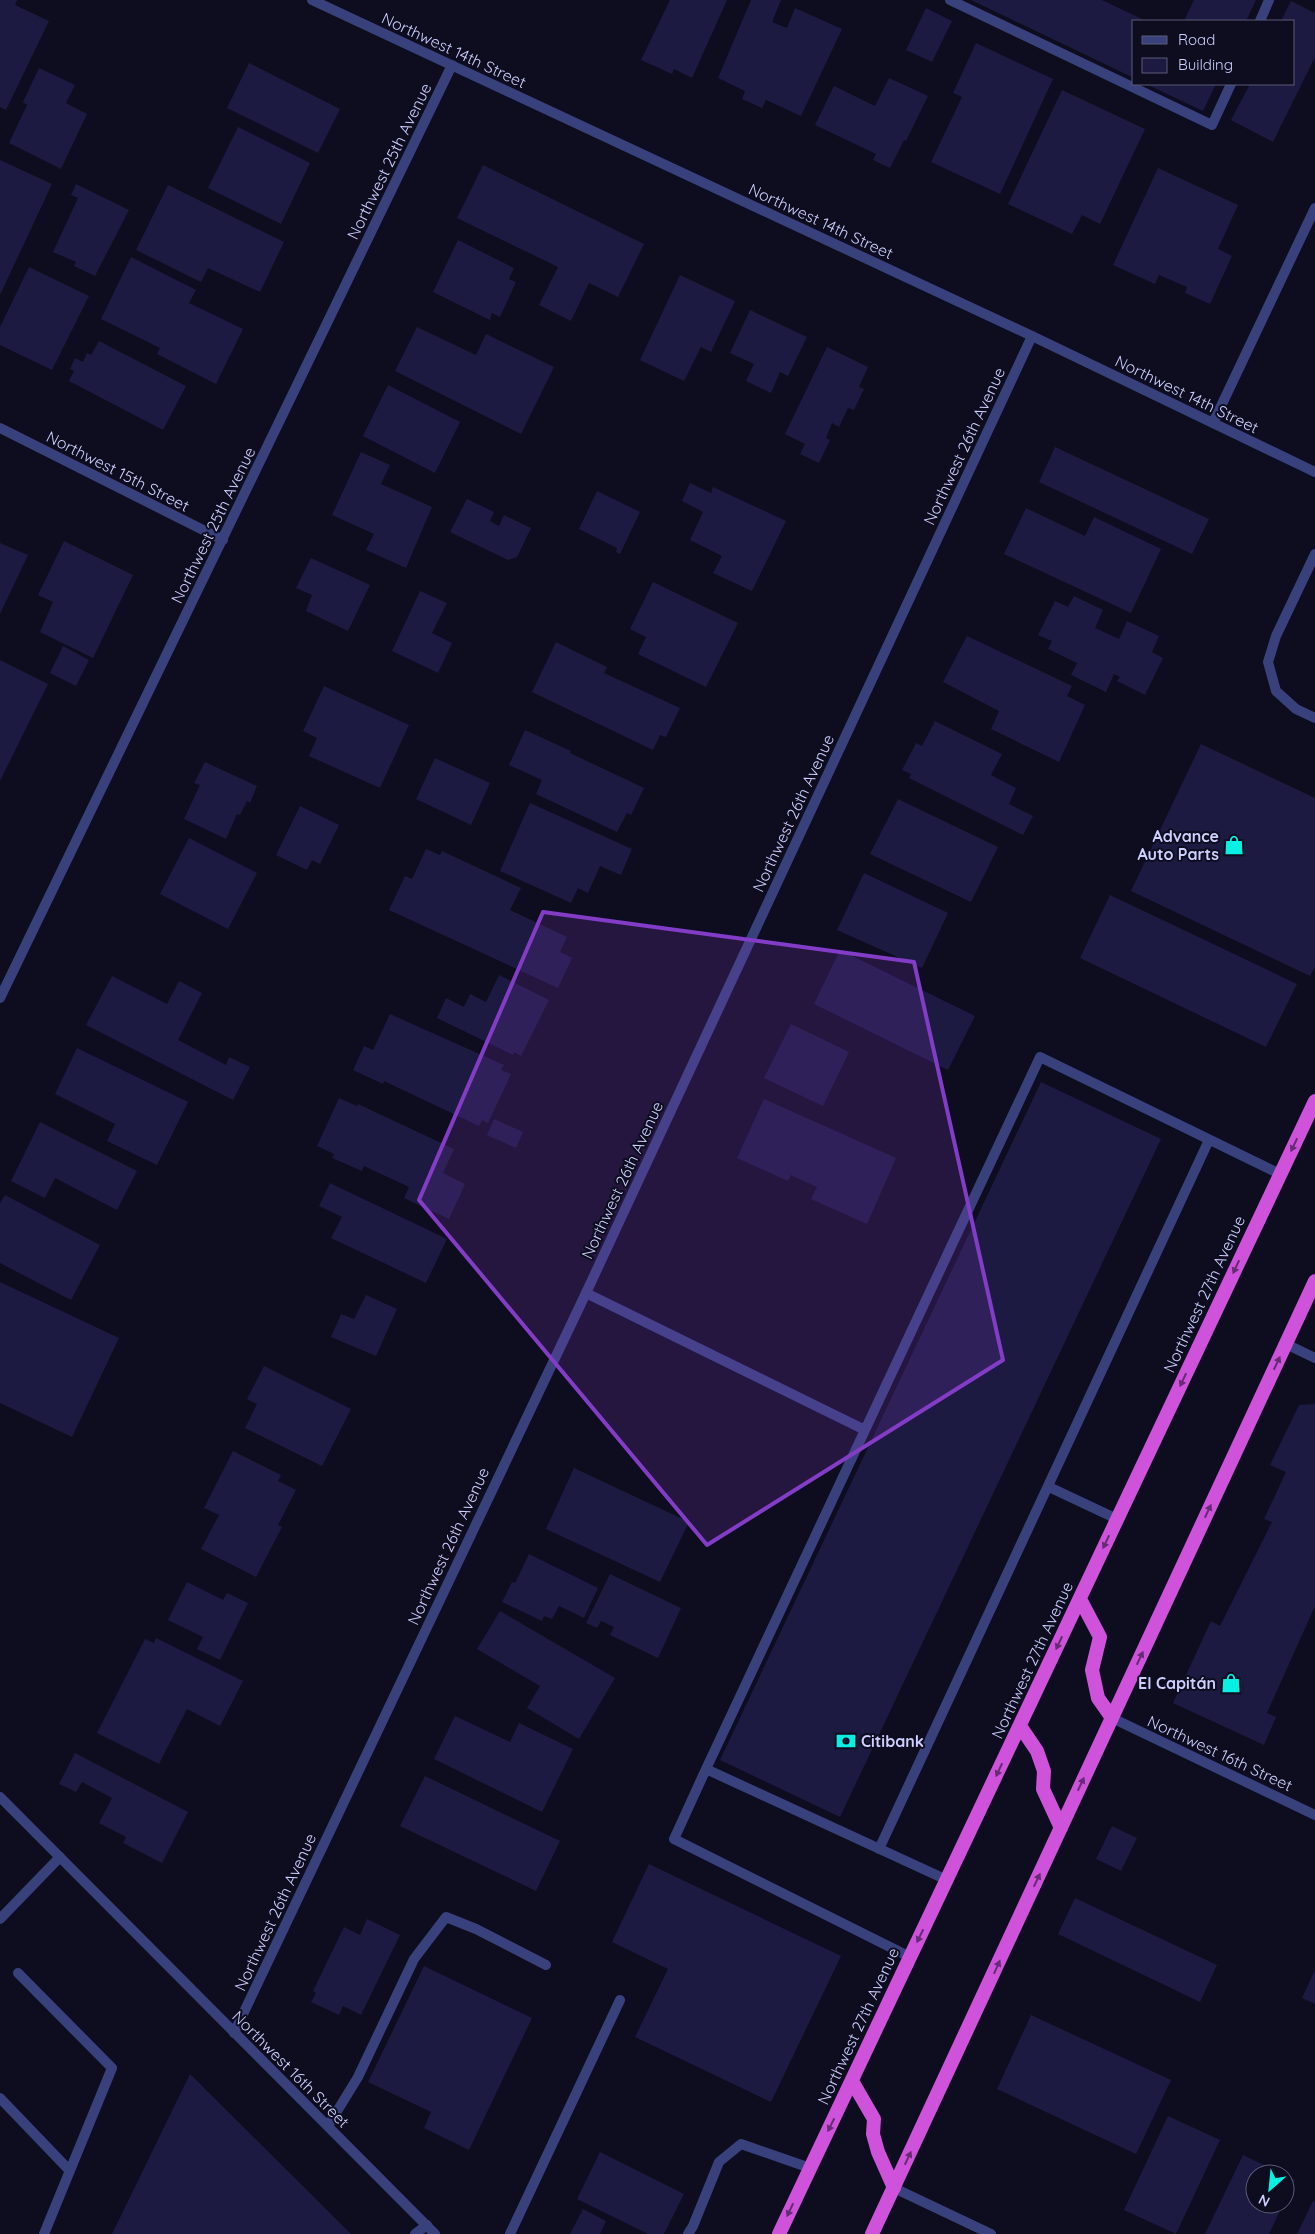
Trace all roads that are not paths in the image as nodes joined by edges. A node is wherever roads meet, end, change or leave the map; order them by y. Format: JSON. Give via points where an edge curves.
{"nodes":[{"id":1,"x":312,"y":0,"type":"edge"},
{"id":2,"x":950,"y":0,"type":"edge"},
{"id":3,"x":1269,"y":0,"type":"edge"},
{"id":4,"x":1260,"y":20,"type":"edge"},
{"id":5,"x":452,"y":66,"type":"junction"},
{"id":6,"x":1231,"y":85,"type":"edge"},
{"id":7,"x":1315,"y":208,"type":"edge"},
{"id":8,"x":1032,"y":336,"type":"junction"},
{"id":9,"x":1214,"y":423,"type":"junction"},
{"id":10,"x":0,"y":428,"type":"edge"},
{"id":11,"x":1315,"y":472,"type":"edge"},
{"id":12,"x":223,"y":540,"type":"junction"},
{"id":13,"x":1315,"y":554,"type":"edge"},
{"id":14,"x":1315,"y":718,"type":"edge"},
{"id":15,"x":0,"y":998,"type":"edge"},
{"id":16,"x":1315,"y":1101,"type":"edge"},
{"id":17,"x":1209,"y":1140,"type":"junction"},
{"id":18,"x":1280,"y":1174,"type":"junction"},
{"id":19,"x":1315,"y":1281,"type":"edge"},
{"id":20,"x":586,"y":1294,"type":"junction"},
{"id":21,"x":1286,"y":1344,"type":"junction"},
{"id":22,"x":1315,"y":1358,"type":"edge"},
{"id":23,"x":865,"y":1430,"type":"junction"},
{"id":24,"x":1048,"y":1487,"type":"junction"},
{"id":25,"x":1117,"y":1519,"type":"junction"},
{"id":26,"x":1080,"y":1599,"type":"junction"},
{"id":27,"x":1112,"y":1718,"type":"junction"},
{"id":28,"x":1020,"y":1726,"type":"junction"},
{"id":29,"x":706,"y":1769,"type":"junction"},
{"id":30,"x":0,"y":1797,"type":"edge"},
{"id":31,"x":1315,"y":1815,"type":"edge"},
{"id":32,"x":1061,"y":1828,"type":"junction"},
{"id":33,"x":879,"y":1849,"type":"junction"},
{"id":34,"x":60,"y":1857,"type":"junction"},
{"id":35,"x":947,"y":1880,"type":"junction"},
{"id":36,"x":0,"y":1919,"type":"edge"},
{"id":37,"x":910,"y":1957,"type":"junction"},
{"id":38,"x":546,"y":1965,"type":"dead end"},
{"id":39,"x":18,"y":1973,"type":"dead end"},
{"id":40,"x":620,"y":2000,"type":"dead end"},
{"id":41,"x":234,"y":2033,"type":"junction"},
{"id":42,"x":852,"y":2081,"type":"junction"},
{"id":43,"x":0,"y":2098,"type":"edge"},
{"id":44,"x":328,"y":2126,"type":"junction"},
{"id":45,"x":810,"y":2168,"type":"junction"},
{"id":46,"x":70,"y":2171,"type":"junction"},
{"id":47,"x":894,"y":2188,"type":"junction"},
{"id":48,"x":426,"y":2225,"type":"junction"},
{"id":49,"x":44,"y":2234,"type":"edge"},
{"id":50,"x":416,"y":2234,"type":"edge"},
{"id":51,"x":435,"y":2234,"type":"edge"},
{"id":52,"x":510,"y":2234,"type":"edge"},
{"id":53,"x":688,"y":2234,"type":"edge"},
{"id":54,"x":779,"y":2234,"type":"edge"},
{"id":55,"x":872,"y":2234,"type":"edge"},
{"id":56,"x":991,"y":2234,"type":"edge"}],
"edges":[{"from":1,"to":5,"type":"street","name":"Northwest 14th Street"},
{"from":2,"to":6,"type":"street","via":[[1212,125]]},
{"from":3,"to":4,"type":"street"},
{"from":5,"to":8,"type":"street","name":"Northwest 14th Street"},
{"from":5,"to":12,"type":"street","name":"Northwest 25th Avenue"},
{"from":7,"to":9,"type":"street"},
{"from":8,"to":9,"type":"street","name":"Northwest 14th Street"},
{"from":8,"to":20,"type":"street","name":"Northwest 26th Avenue"},
{"from":9,"to":11,"type":"street","name":"Northwest 14th Street"},
{"from":10,"to":12,"type":"street","name":"Northwest 15th Street"},
{"from":12,"to":15,"type":"street","name":"Northwest 25th Avenue"},
{"from":13,"to":14,"type":"street","via":[[1276,636],[1268,662],[1276,691],[1296,709]]},
{"from":16,"to":18,"type":"highway","name":"Northwest 27th Avenue","one_way":true},
{"from":17,"to":18,"type":"street"},
{"from":17,"to":23,"type":"street","via":[[1040,1057]]},
{"from":17,"to":24,"type":"street"},
{"from":18,"to":25,"type":"highway","name":"Northwest 27th Avenue","one_way":true},
{"from":19,"to":21,"type":"highway"},
{"from":20,"to":23,"type":"street"},
{"from":20,"to":41,"type":"street","name":"Northwest 26th Avenue"},
{"from":21,"to":22,"type":"street"},
{"from":27,"to":21,"type":"highway","one_way":true},
{"from":23,"to":29,"type":"street"},
{"from":24,"to":25,"type":"street"},
{"from":24,"to":33,"type":"street"},
{"from":25,"to":26,"type":"highway","name":"Northwest 27th Avenue","one_way":true},
{"from":26,"to":27,"type":"highway","via":[[1100,1637],[1092,1670],[1098,1698]]},
{"from":26,"to":28,"type":"highway","name":"Northwest 27th Avenue","one_way":true},
{"from":27,"to":31,"type":"street","name":"Northwest 16th Street"},
{"from":32,"to":27,"type":"highway","one_way":true},
{"from":28,"to":32,"type":"highway","via":[[1037,1751],[1044,1771],[1043,1789]]},
{"from":28,"to":35,"type":"highway","name":"Northwest 27th Avenue","one_way":true},
{"from":29,"to":33,"type":"street"},
{"from":29,"to":37,"type":"street","via":[[674,1839]]},
{"from":30,"to":34,"type":"street","name":"Northwest 16th Street"},
{"from":47,"to":32,"type":"highway","one_way":true},
{"from":33,"to":35,"type":"street"},
{"from":34,"to":36,"type":"street"},
{"from":34,"to":41,"type":"street","name":"Northwest 16th Street"},
{"from":35,"to":37,"type":"highway","name":"Northwest 27th Avenue","one_way":true},
{"from":37,"to":42,"type":"highway","name":"Northwest 27th Avenue"},
{"from":38,"to":44,"type":"street","via":[[446,1917],[414,1959],[358,2077]]},
{"from":39,"to":46,"type":"street","via":[[112,2068]]},
{"from":40,"to":52,"type":"street"},
{"from":41,"to":44,"type":"street","name":"Northwest 16th Street"},
{"from":42,"to":45,"type":"highway","name":"Northwest 27th Avenue","one_way":true},
{"from":42,"to":47,"type":"highway","via":[[874,2119],[873,2134],[878,2152]]},
{"from":43,"to":46,"type":"street"},
{"from":44,"to":48,"type":"street","name":"Northwest 16th Street"},
{"from":45,"to":53,"type":"street","via":[[742,2144],[719,2162]]},
{"from":45,"to":54,"type":"highway","name":"Northwest 27th Avenue","one_way":true},
{"from":46,"to":49,"type":"street"},
{"from":47,"to":55,"type":"highway"},
{"from":47,"to":56,"type":"street"},
{"from":48,"to":50,"type":"street"},
{"from":48,"to":51,"type":"street","name":"Northwest 16th Street"}]}
